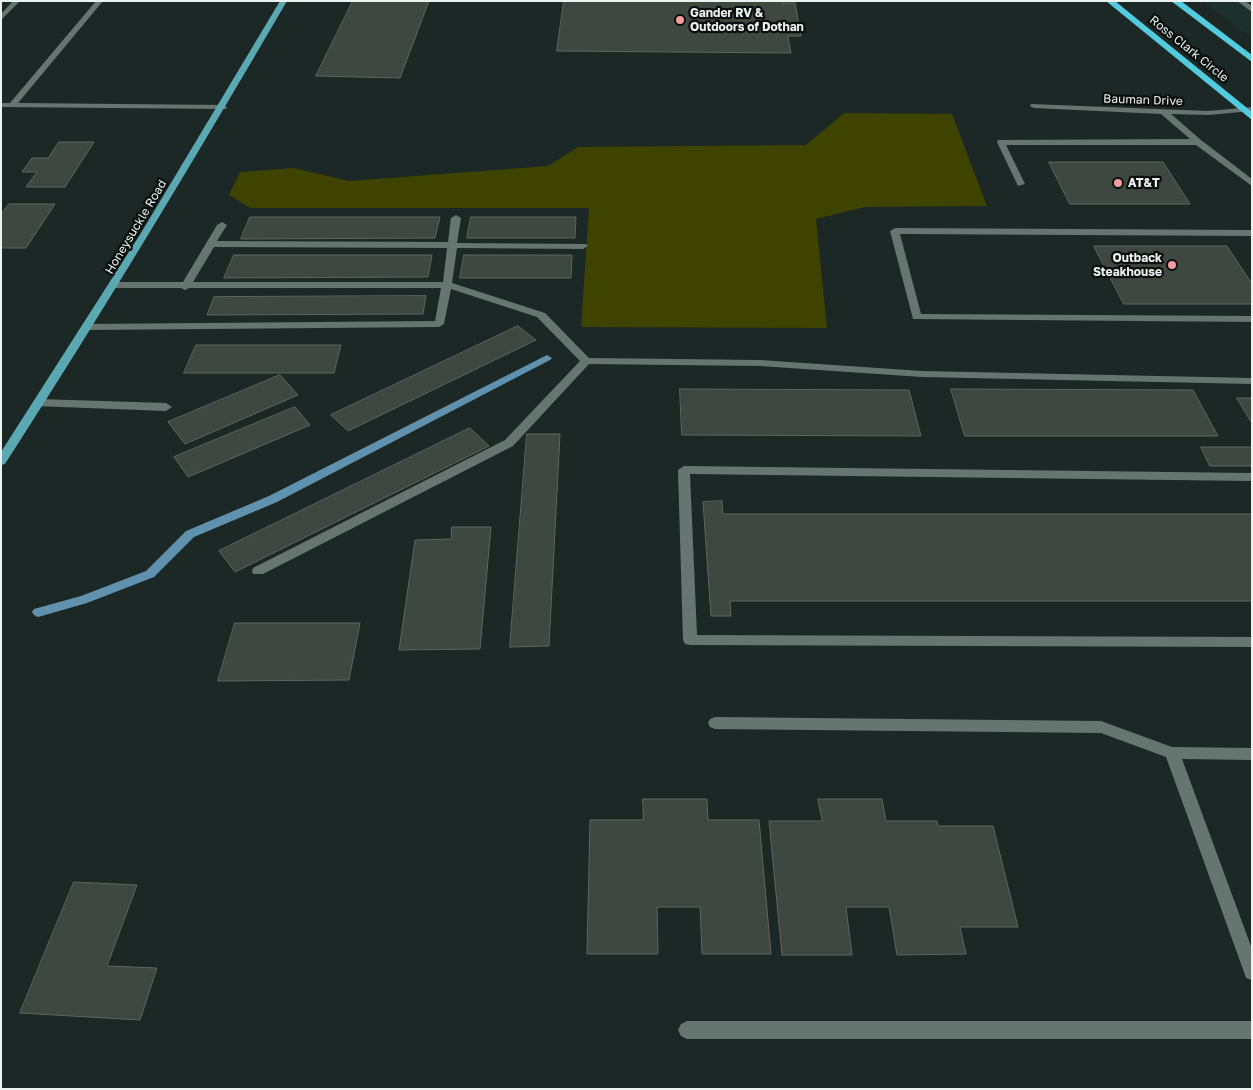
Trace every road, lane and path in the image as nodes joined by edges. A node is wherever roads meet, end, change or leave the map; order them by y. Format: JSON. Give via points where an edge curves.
{"nodes":[{"id":1,"x":17,"y":1,"type":"edge"},
{"id":2,"x":100,"y":1,"type":"edge"},
{"id":3,"x":284,"y":1,"type":"edge"},
{"id":4,"x":1110,"y":1,"type":"edge"},
{"id":5,"x":1176,"y":1,"type":"edge"},
{"id":6,"x":1240,"y":1,"type":"edge"},
{"id":7,"x":1252,"y":10,"type":"edge"},
{"id":8,"x":1,"y":18,"type":"edge"},
{"id":9,"x":1252,"y":59,"type":"edge"},
{"id":10,"x":1,"y":105,"type":"edge"},
{"id":11,"x":12,"y":105,"type":"junction"},
{"id":12,"x":1034,"y":106,"type":"dead end"},
{"id":13,"x":222,"y":108,"type":"junction"},
{"id":14,"x":1248,"y":110,"type":"edge"},
{"id":15,"x":1164,"y":112,"type":"junction"},
{"id":16,"x":1252,"y":117,"type":"edge"},
{"id":17,"x":1198,"y":142,"type":"junction"},
{"id":18,"x":1252,"y":183,"type":"edge"},
{"id":19,"x":1021,"y":184,"type":"dead end"},
{"id":20,"x":456,"y":218,"type":"dead end"},
{"id":21,"x":222,"y":225,"type":"dead end"},
{"id":22,"x":1252,"y":233,"type":"edge"},
{"id":23,"x":211,"y":244,"type":"junction"},
{"id":24,"x":452,"y":246,"type":"junction"},
{"id":25,"x":583,"y":246,"type":"dead end"},
{"id":26,"x":115,"y":285,"type":"junction"},
{"id":27,"x":447,"y":285,"type":"junction"},
{"id":28,"x":185,"y":287,"type":"junction"},
{"id":29,"x":1252,"y":320,"type":"edge"},
{"id":30,"x":88,"y":327,"type":"junction"},
{"id":31,"x":586,"y":361,"type":"junction"},
{"id":32,"x":1252,"y":381,"type":"edge"},
{"id":33,"x":39,"y":403,"type":"junction"},
{"id":34,"x":166,"y":407,"type":"dead end"},
{"id":35,"x":1,"y":461,"type":"edge"},
{"id":36,"x":1252,"y":477,"type":"edge"},
{"id":37,"x":258,"y":572,"type":"dead end"},
{"id":38,"x":1252,"y":642,"type":"edge"},
{"id":39,"x":716,"y":723,"type":"dead end"},
{"id":40,"x":1172,"y":753,"type":"junction"},
{"id":41,"x":1252,"y":754,"type":"edge"},
{"id":42,"x":1252,"y":972,"type":"edge"},
{"id":43,"x":687,"y":1030,"type":"dead end"},
{"id":44,"x":1252,"y":1030,"type":"edge"}],
"edges":[{"from":1,"to":8,"type":"street"},
{"from":2,"to":11,"type":"street"},
{"from":3,"to":13,"type":"main road","name":"Honeysuckle Road"},
{"from":4,"to":14,"type":"highway","name":"Ross Clark Circle"},
{"from":5,"to":9,"type":"highway","name":"Ross Clark Circle"},
{"from":6,"to":7,"type":"street"},
{"from":10,"to":11,"type":"street"},
{"from":11,"to":13,"type":"street"},
{"from":12,"to":15,"type":"street","name":"Bauman Drive"},
{"from":13,"to":26,"type":"main road","name":"Honeysuckle Road"},
{"from":14,"to":15,"type":"street","name":"Bauman Drive"},
{"from":14,"to":16,"type":"highway","name":"Ross Clark Circle"},
{"from":15,"to":17,"type":"street"},
{"from":17,"to":18,"type":"street"},
{"from":17,"to":19,"type":"street","via":[[1001,142]]},
{"from":20,"to":24,"type":"street"},
{"from":21,"to":23,"type":"street"},
{"from":22,"to":29,"type":"street","via":[[895,232],[917,317]]},
{"from":23,"to":24,"type":"street"},
{"from":23,"to":28,"type":"street"},
{"from":24,"to":25,"type":"street"},
{"from":24,"to":27,"type":"street"},
{"from":26,"to":28,"type":"street"},
{"from":26,"to":30,"type":"main road","name":"Honeysuckle Road"},
{"from":27,"to":28,"type":"street"},
{"from":27,"to":30,"type":"street","via":[[439,324]]},
{"from":27,"to":31,"type":"street","via":[[541,315]]},
{"from":30,"to":33,"type":"main road","name":"Honeysuckle Road"},
{"from":31,"to":32,"type":"street","via":[[760,363],[922,374]]},
{"from":31,"to":37,"type":"street","via":[[509,443]]},
{"from":33,"to":34,"type":"street"},
{"from":33,"to":35,"type":"main road","name":"Honeysuckle Road"},
{"from":36,"to":38,"type":"street","via":[[684,470],[690,640]]},
{"from":39,"to":40,"type":"street","via":[[1100,727]]},
{"from":40,"to":41,"type":"street"},
{"from":40,"to":42,"type":"street"},
{"from":43,"to":44,"type":"street"}]}
